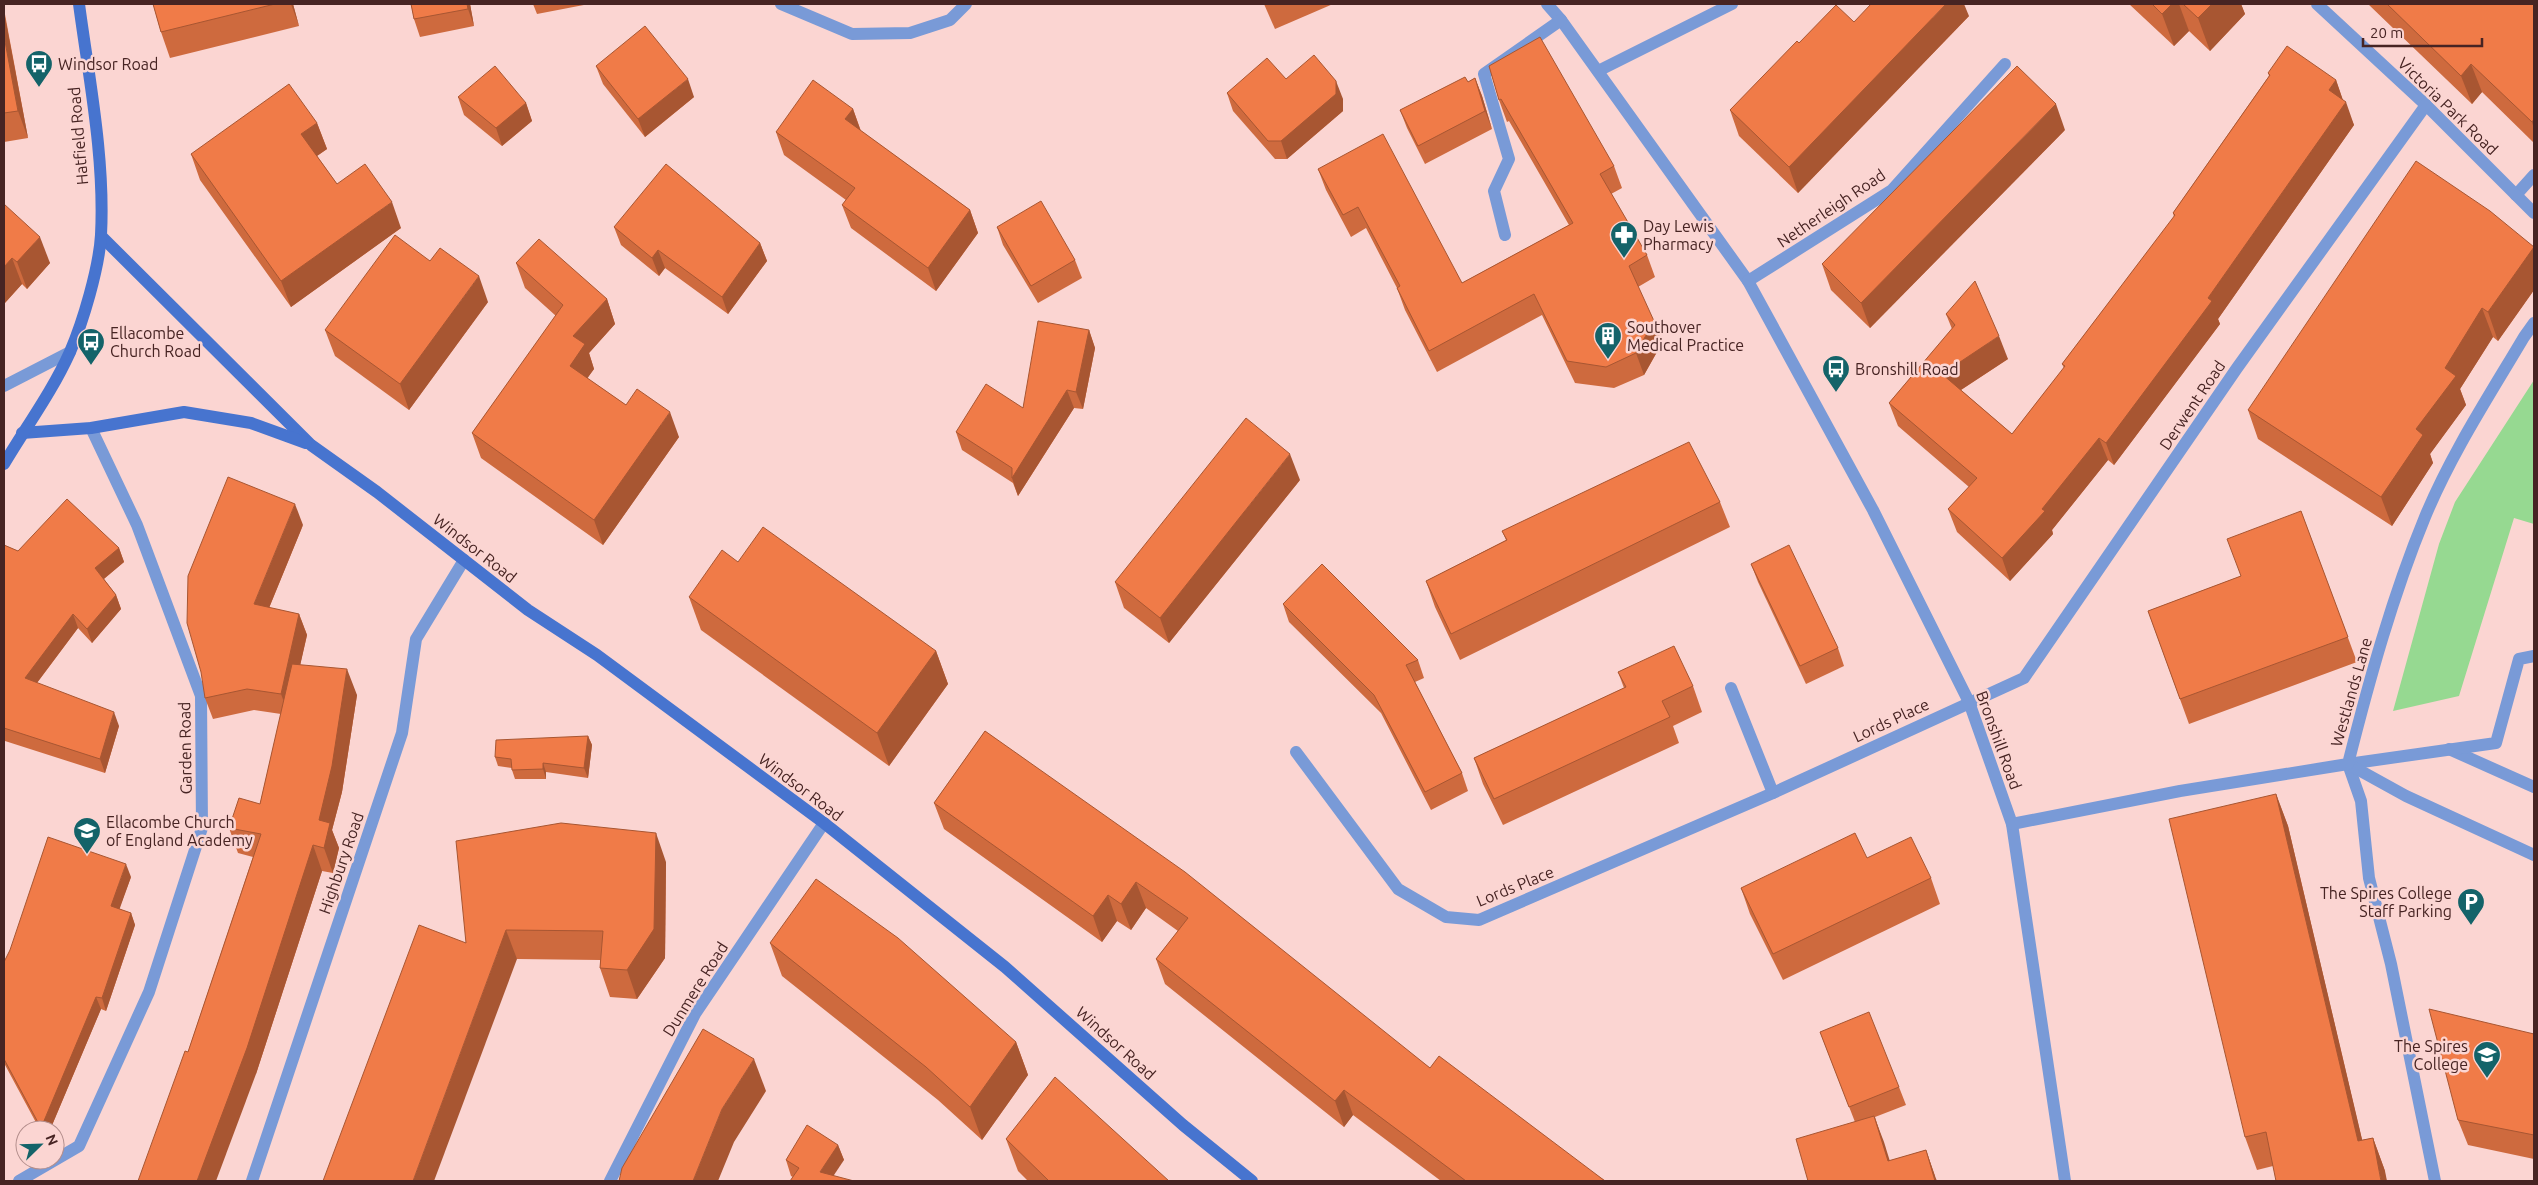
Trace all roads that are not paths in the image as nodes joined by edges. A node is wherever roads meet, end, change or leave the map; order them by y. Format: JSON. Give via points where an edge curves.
{"nodes":[{"id":1,"x":79,"y":4,"type":"edge"},
{"id":2,"x":781,"y":4,"type":"edge"},
{"id":3,"x":966,"y":4,"type":"edge"},
{"id":4,"x":1547,"y":4,"type":"edge"},
{"id":5,"x":1732,"y":4,"type":"edge"},
{"id":6,"x":2317,"y":4,"type":"edge"},
{"id":7,"x":1562,"y":20,"type":"junction"},
{"id":8,"x":2005,"y":64,"type":"dead end"},
{"id":9,"x":1598,"y":71,"type":"junction"},
{"id":10,"x":2426,"y":105,"type":"junction"},
{"id":11,"x":2534,"y":175,"type":"edge"},
{"id":12,"x":2516,"y":195,"type":"junction"},
{"id":13,"x":2534,"y":213,"type":"edge"},
{"id":14,"x":1505,"y":235,"type":"dead end"},
{"id":15,"x":101,"y":236,"type":"junction"},
{"id":16,"x":1748,"y":282,"type":"junction"},
{"id":17,"x":2534,"y":323,"type":"edge"},
{"id":18,"x":70,"y":352,"type":"junction"},
{"id":19,"x":4,"y":386,"type":"edge"},
{"id":20,"x":91,"y":428,"type":"junction"},
{"id":21,"x":22,"y":432,"type":"junction"},
{"id":22,"x":311,"y":445,"type":"junction"},
{"id":23,"x":4,"y":464,"type":"edge"},
{"id":24,"x":464,"y":560,"type":"junction"},
{"id":25,"x":2534,"y":656,"type":"edge"},
{"id":26,"x":1731,"y":688,"type":"dead end"},
{"id":27,"x":1969,"y":702,"type":"junction"},
{"id":28,"x":2449,"y":749,"type":"junction"},
{"id":29,"x":1296,"y":752,"type":"dead end"},
{"id":30,"x":2348,"y":764,"type":"junction"},
{"id":31,"x":2534,"y":787,"type":"edge"},
{"id":32,"x":1773,"y":793,"type":"junction"},
{"id":33,"x":824,"y":823,"type":"junction"},
{"id":34,"x":2012,"y":824,"type":"junction"},
{"id":35,"x":2534,"y":855,"type":"edge"},
{"id":36,"x":19,"y":1181,"type":"edge"},
{"id":37,"x":252,"y":1181,"type":"edge"},
{"id":38,"x":610,"y":1181,"type":"edge"},
{"id":39,"x":1252,"y":1181,"type":"edge"},
{"id":40,"x":2065,"y":1181,"type":"edge"},
{"id":41,"x":2435,"y":1181,"type":"edge"}],
"edges":[{"from":1,"to":15,"type":"street","name":"Hatfield Road","via":[[99,166]]},
{"from":2,"to":3,"type":"street","via":[[852,34],[910,33],[950,20]]},
{"from":4,"to":7,"type":"street","name":"Bronshill Road"},
{"from":5,"to":9,"type":"street"},
{"from":6,"to":10,"type":"street","name":"Victoria Park Road"},
{"from":7,"to":9,"type":"street","name":"Bronshill Road"},
{"from":7,"to":14,"type":"street","via":[[1484,74],[1509,159],[1494,191]]},
{"from":8,"to":16,"type":"street","name":"Netherleigh Road","via":[[1892,190]]},
{"from":9,"to":16,"type":"street","name":"Bronshill Road"},
{"from":10,"to":12,"type":"street","name":"Victoria Park Road"},
{"from":10,"to":27,"type":"street","name":"Derwent Road","via":[[2237,368],[2024,678]]},
{"from":11,"to":12,"type":"street"},
{"from":12,"to":13,"type":"street","name":"Victoria Park Road"},
{"from":15,"to":18,"type":"street","name":"Hatfield Road","via":[[89,298]]},
{"from":15,"to":22,"type":"street","name":"Windsor Road"},
{"from":16,"to":27,"type":"street","name":"Bronshill Road","via":[[1873,510]]},
{"from":17,"to":30,"type":"street","name":"Westlands Lane","via":[[2454,457],[2425,518],[2373,666]]},
{"from":18,"to":19,"type":"street"},
{"from":18,"to":21,"type":"street","name":"Hatfield Road","via":[[54,384]]},
{"from":20,"to":21,"type":"street","name":"Windsor Road"},
{"from":20,"to":22,"type":"street","name":"Windsor Road","via":[[184,412],[251,423]]},
{"from":20,"to":36,"type":"street","name":"Garden Road","via":[[137,524],[201,696],[202,828],[149,992],[79,1146]]},
{"from":21,"to":23,"type":"street","name":"Hatfield Road"},
{"from":22,"to":24,"type":"street","name":"Windsor Road"},
{"from":24,"to":33,"type":"street","name":"Windsor Road","via":[[528,610],[597,655]]},
{"from":24,"to":37,"type":"street","name":"Highbury Road","via":[[416,639],[402,733]]},
{"from":25,"to":28,"type":"street","via":[[2519,659],[2496,743]]},
{"from":26,"to":32,"type":"street"},
{"from":27,"to":32,"type":"street","name":"Lords Place"},
{"from":27,"to":34,"type":"street","name":"Bronshill Road"},
{"from":28,"to":30,"type":"street"},
{"from":28,"to":31,"type":"street"},
{"from":29,"to":32,"type":"street","name":"Lords Place","via":[[1398,889],[1446,917],[1454,918],[1479,920]]},
{"from":30,"to":34,"type":"street","name":"Westlands Lane","via":[[2180,791]]},
{"from":30,"to":35,"type":"street","via":[[2406,796]]},
{"from":30,"to":41,"type":"street","via":[[2361,801],[2369,878],[2391,964]]},
{"from":33,"to":38,"type":"street","name":"Dunmere Road","via":[[695,1014]]},
{"from":33,"to":39,"type":"street","name":"Windsor Road","via":[[1005,967],[1183,1125]]},
{"from":34,"to":40,"type":"street","name":"Bronshill Road"}]}
